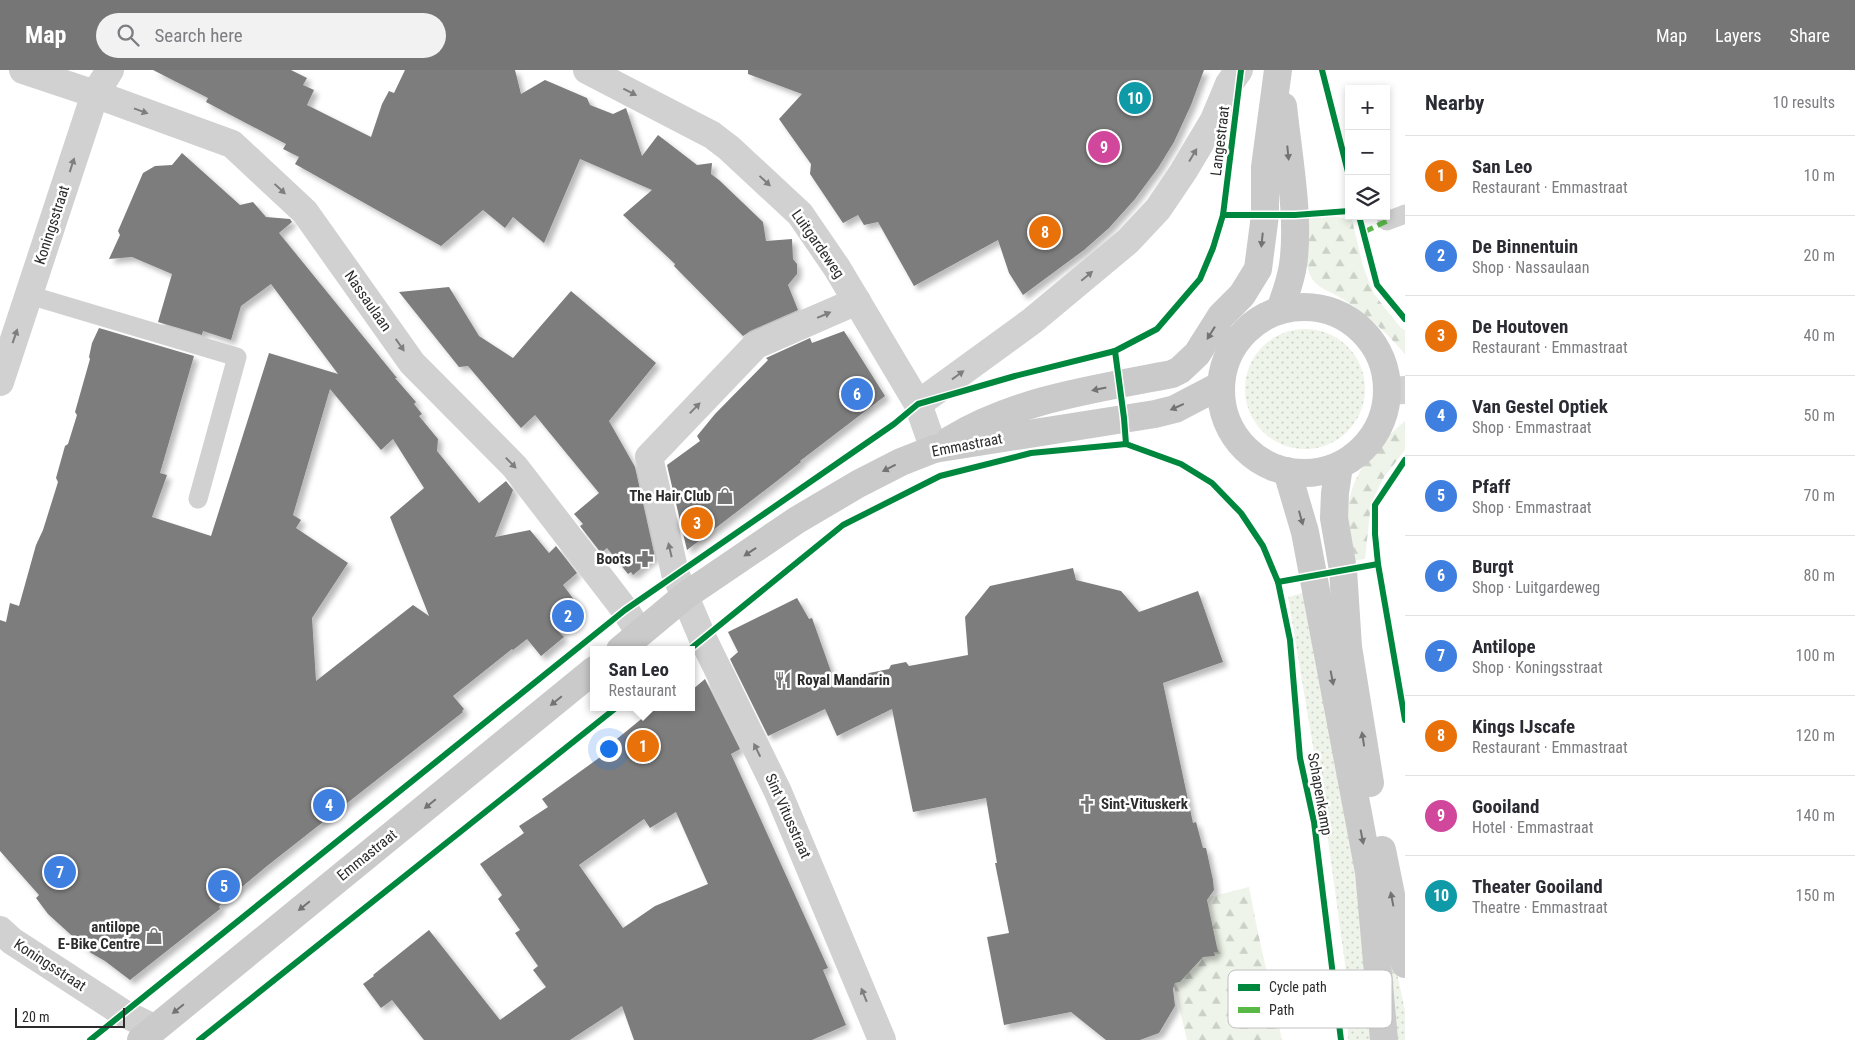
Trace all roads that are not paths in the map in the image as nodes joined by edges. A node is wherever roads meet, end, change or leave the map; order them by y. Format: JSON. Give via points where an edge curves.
{"nodes":[{"id":1,"x":23,"y":70,"type":"edge"},
{"id":2,"x":110,"y":70,"type":"edge"},
{"id":3,"x":587,"y":70,"type":"edge"},
{"id":4,"x":1239,"y":70,"type":"edge"},
{"id":5,"x":1279,"y":70,"type":"edge"},
{"id":6,"x":95,"y":94,"type":"junction"},
{"id":7,"x":1405,"y":214,"type":"edge"},
{"id":8,"x":1388,"y":221,"type":"dead end"},
{"id":9,"x":29,"y":295,"type":"junction"},
{"id":10,"x":857,"y":301,"type":"junction"},
{"id":11,"x":1280,"y":310,"type":"junction"},
{"id":12,"x":0,"y":382,"type":"edge"},
{"id":13,"x":1221,"y":385,"type":"junction"},
{"id":14,"x":1397,"y":390,"type":"edge"},
{"id":15,"x":918,"y":404,"type":"junction"},
{"id":16,"x":934,"y":449,"type":"junction"},
{"id":17,"x":1340,"y":466,"type":"junction"},
{"id":18,"x":1287,"y":472,"type":"junction"},
{"id":19,"x":198,"y":499,"type":"dead end"},
{"id":20,"x":685,"y":596,"type":"junction"},
{"id":21,"x":640,"y":633,"type":"junction"},
{"id":22,"x":625,"y":646,"type":"edge"},
{"id":23,"x":590,"y":673,"type":"edge"},
{"id":24,"x":0,"y":930,"type":"edge"},
{"id":25,"x":1405,"y":964,"type":"edge"},
{"id":26,"x":1378,"y":970,"type":"edge"},
{"id":27,"x":148,"y":1034,"type":"edge"},
{"id":28,"x":882,"y":1040,"type":"edge"}],
"edges":[{"from":1,"to":6,"type":"street","name":"Nassaulaan"},
{"from":2,"to":6,"type":"street","name":"Koningsstraat"},
{"from":3,"to":10,"type":"street","name":"Luitgardeweg","one_way":true,"via":[[712,135],[729,148],[800,214]]},
{"from":15,"to":4,"type":"street","one_way":true,"via":[[1032,321],[1128,242],[1158,209],[1183,172]]},
{"from":5,"to":11,"type":"main road","one_way":true,"via":[[1295,215],[1294,263]]},
{"from":5,"to":16,"type":"main road","one_way":true,"via":[[1265,167],[1265,215],[1258,269],[1189,363],[1172,374],[1035,403],[1003,413]]},
{"from":9,"to":6,"type":"street","name":"Koningsstraat","one_way":true},
{"from":6,"to":21,"type":"street","name":"Nassaulaan","one_way":true,"via":[[232,144],[305,212],[412,363],[515,467]]},
{"from":7,"to":8,"type":"lane"},
{"from":12,"to":9,"type":"street","name":"Koningsstraat","one_way":true},
{"from":9,"to":19,"type":"lane","via":[[237,357]]},
{"from":10,"to":15,"type":"street","name":"Luitgardeweg"},
{"from":20,"to":10,"type":"street","one_way":true,"via":[[676,573],[649,456],[756,345]]},
{"from":11,"to":13,"type":"main road","via":[[1254,322],[1238,339],[1224,368]]},
{"from":11,"to":14,"type":"main road","via":[[1310,306],[1336,312],[1354,323],[1378,350]]},
{"from":13,"to":16,"type":"main road","name":"Emmastraat","one_way":true,"via":[[1174,409],[1155,414]]},
{"from":13,"to":18,"type":"main road","via":[[1228,424],[1240,443],[1252,455]]},
{"from":14,"to":17,"type":"main road","via":[[1376,433],[1360,452]]},
{"from":15,"to":16,"type":"street","name":"Luitgardeweg"},
{"from":16,"to":20,"type":"main road","name":"Emmastraat","one_way":true,"via":[[901,462],[805,515]]},
{"from":17,"to":18,"type":"main road","via":[[1314,473]]},
{"from":25,"to":17,"type":"main road","one_way":true,"via":[[1348,647],[1343,570],[1334,518]]},
{"from":18,"to":26,"type":"main road","one_way":true,"via":[[1305,532],[1369,872]]},
{"from":20,"to":21,"type":"main road","name":"Emmastraat"},
{"from":28,"to":20,"type":"street","name":"Sint Vitusstraat","one_way":true,"via":[[778,792]]},
{"from":21,"to":22,"type":"main road","name":"Emmastraat"},
{"from":23,"to":27,"type":"main road","name":"Emmastraat","one_way":true},
{"from":24,"to":27,"type":"street","name":"Koningsstraat","via":[[123,1013]]}]}
